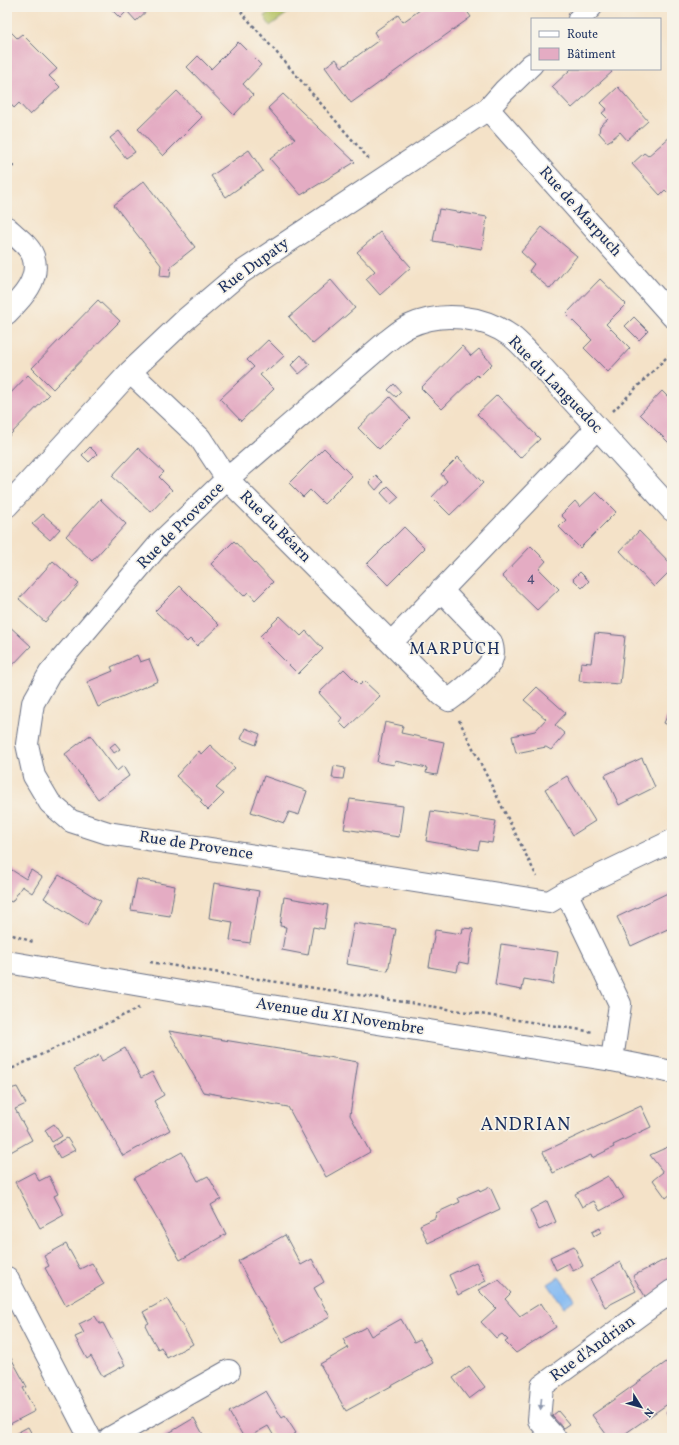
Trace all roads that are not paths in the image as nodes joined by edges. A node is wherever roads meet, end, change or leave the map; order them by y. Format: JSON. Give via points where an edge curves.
{"nodes":[{"id":1,"x":591,"y":7,"type":"edge"},
{"id":2,"x":580,"y":18,"type":"edge"},
{"id":3,"x":531,"y":65,"type":"edge"},
{"id":4,"x":488,"y":109,"type":"junction"},
{"id":5,"x":7,"y":228,"type":"edge"},
{"id":6,"x":7,"y":313,"type":"edge"},
{"id":7,"x":672,"y":316,"type":"edge"},
{"id":8,"x":130,"y":372,"type":"junction"},
{"id":9,"x":597,"y":428,"type":"junction"},
{"id":10,"x":227,"y":479,"type":"junction"},
{"id":11,"x":7,"y":506,"type":"edge"},
{"id":12,"x":672,"y":510,"type":"edge"},
{"id":13,"x":441,"y":590,"type":"junction"},
{"id":14,"x":391,"y":643,"type":"junction"},
{"id":15,"x":672,"y":840,"type":"edge"},
{"id":16,"x":557,"y":897,"type":"junction"},
{"id":17,"x":7,"y":962,"type":"edge"},
{"id":18,"x":612,"y":1060,"type":"junction"},
{"id":19,"x":672,"y":1072,"type":"edge"},
{"id":20,"x":7,"y":1278,"type":"edge"},
{"id":21,"x":672,"y":1291,"type":"edge"},
{"id":22,"x":229,"y":1371,"type":"dead end"},
{"id":23,"x":90,"y":1438,"type":"edge"},
{"id":24,"x":110,"y":1438,"type":"edge"},
{"id":25,"x":555,"y":1438,"type":"edge"}],
"edges":[{"from":1,"to":2,"type":"street"},
{"from":3,"to":4,"type":"street","name":"Rue Dupaty"},
{"from":4,"to":7,"type":"street","name":"Rue de Marpuch"},
{"from":4,"to":8,"type":"street","name":"Rue Dupaty","via":[[239,274],[174,329]]},
{"from":5,"to":6,"type":"street","via":[[27,246],[33,256],[34,265],[33,278],[27,292]]},
{"from":8,"to":10,"type":"street","name":"Rue du Béarn","via":[[200,438]]},
{"from":8,"to":11,"type":"street","name":"Rue Dupaty"},
{"from":9,"to":10,"type":"street","name":"Rue du Languedoc","via":[[511,336],[484,322],[457,316],[427,319],[407,327],[386,342]]},
{"from":9,"to":12,"type":"street","name":"Rue du Languedoc"},
{"from":9,"to":13,"type":"street"},
{"from":10,"to":14,"type":"street","name":"Rue du Béarn"},
{"from":10,"to":16,"type":"street","name":"Rue de Provence","via":[[161,542],[50,673],[33,703],[27,744],[34,776],[50,803],[71,820],[108,833]]},
{"from":13,"to":14,"type":"street"},
{"from":13,"to":14,"type":"street","name":"Rue du Béarn","via":[[491,642],[494,652],[491,663],[449,700]]},
{"from":15,"to":16,"type":"street"},
{"from":16,"to":18,"type":"street","via":[[620,1004]]},
{"from":17,"to":18,"type":"street","name":"Avenue du XI Novembre"},
{"from":18,"to":19,"type":"street","name":"Avenue du XI Novembre"},
{"from":20,"to":23,"type":"street"},
{"from":21,"to":25,"type":"street","name":"Rue d'Andrian","one_way":true,"via":[[542,1386],[539,1420]]},
{"from":22,"to":24,"type":"street"}]}
